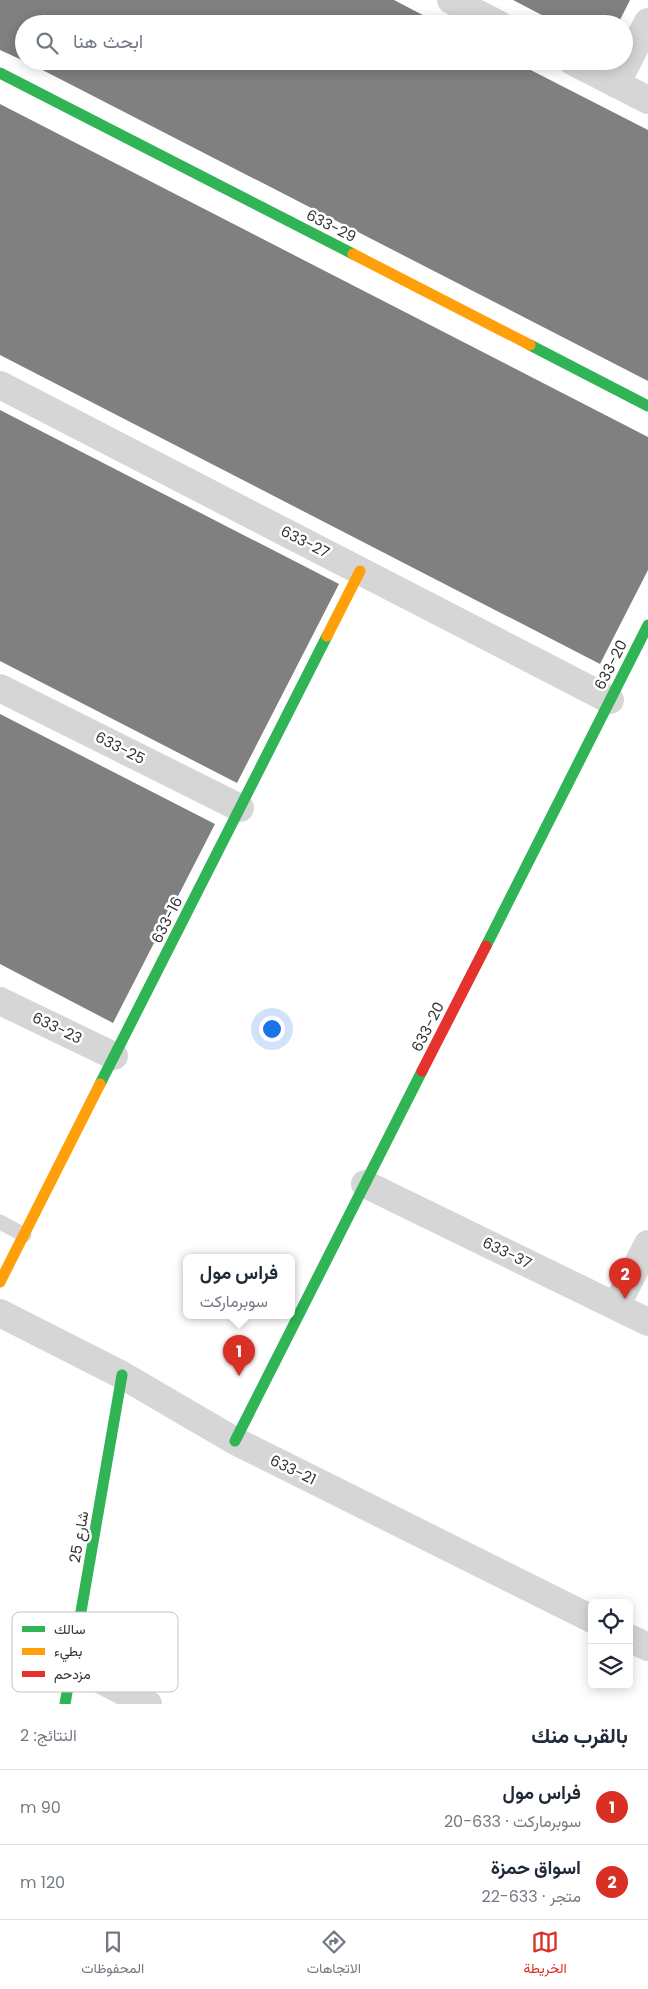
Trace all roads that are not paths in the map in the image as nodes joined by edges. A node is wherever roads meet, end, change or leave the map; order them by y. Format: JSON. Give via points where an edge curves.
{"nodes":[{"id":1,"x":451,"y":0,"type":"edge"},
{"id":2,"x":480,"y":15,"type":"edge"},
{"id":3,"x":648,"y":22,"type":"edge"},
{"id":4,"x":633,"y":51,"type":"edge"},
{"id":5,"x":589,"y":70,"type":"edge"},
{"id":6,"x":623,"y":70,"type":"edge"},
{"id":7,"x":0,"y":73,"type":"edge"},
{"id":8,"x":616,"y":84,"type":"junction"},
{"id":9,"x":648,"y":100,"type":"edge"},
{"id":10,"x":0,"y":385,"type":"edge"},
{"id":11,"x":648,"y":406,"type":"edge"},
{"id":12,"x":360,"y":571,"type":"junction"},
{"id":13,"x":648,"y":626,"type":"edge"},
{"id":14,"x":0,"y":688,"type":"edge"},
{"id":15,"x":610,"y":700,"type":"junction"},
{"id":16,"x":240,"y":808,"type":"junction"},
{"id":17,"x":0,"y":1000,"type":"edge"},
{"id":18,"x":114,"y":1056,"type":"junction"},
{"id":19,"x":365,"y":1184,"type":"junction"},
{"id":20,"x":0,"y":1222,"type":"edge"},
{"id":21,"x":24,"y":1234,"type":"junction"},
{"id":22,"x":648,"y":1244,"type":"edge"},
{"id":23,"x":0,"y":1282,"type":"edge"},
{"id":24,"x":616,"y":1306,"type":"junction"},
{"id":25,"x":0,"y":1313,"type":"edge"},
{"id":26,"x":648,"y":1322,"type":"edge"},
{"id":27,"x":122,"y":1375,"type":"junction"},
{"id":28,"x":235,"y":1441,"type":"junction"},
{"id":29,"x":81,"y":1612,"type":"edge"},
{"id":30,"x":588,"y":1617,"type":"edge"},
{"id":31,"x":633,"y":1640,"type":"edge"},
{"id":32,"x":648,"y":1647,"type":"edge"},
{"id":33,"x":125,"y":1692,"type":"edge"},
{"id":34,"x":148,"y":1704,"type":"edge"}],
"edges":[{"from":1,"to":2,"type":"street"},
{"from":3,"to":4,"type":"street"},
{"from":5,"to":8,"type":"street"},
{"from":6,"to":8,"type":"street"},
{"from":7,"to":11,"type":"street","name":"633-29"},
{"from":8,"to":9,"type":"street"},
{"from":10,"to":12,"type":"street","name":"633-27"},
{"from":12,"to":15,"type":"street","name":"633-27"},
{"from":12,"to":16,"type":"street","name":"633-16"},
{"from":13,"to":15,"type":"street","name":"633-20"},
{"from":14,"to":16,"type":"street","name":"633-25"},
{"from":15,"to":19,"type":"street","name":"633-20"},
{"from":16,"to":18,"type":"street","name":"633-16"},
{"from":17,"to":18,"type":"street","name":"633-23"},
{"from":18,"to":21,"type":"street","name":"633-16"},
{"from":19,"to":24,"type":"street","name":"633-37"},
{"from":19,"to":28,"type":"street","name":"633-20"},
{"from":20,"to":21,"type":"lane"},
{"from":21,"to":23,"type":"street","name":"633-16"},
{"from":22,"to":24,"type":"street"},
{"from":24,"to":26,"type":"street","name":"633-37"},
{"from":25,"to":27,"type":"street","name":"633-21"},
{"from":27,"to":28,"type":"street","name":"633-21"},
{"from":27,"to":29,"type":"street","name":"شارع 25"},
{"from":28,"to":30,"type":"street","name":"633-21"},
{"from":31,"to":32,"type":"street"},
{"from":33,"to":34,"type":"street"}]}
